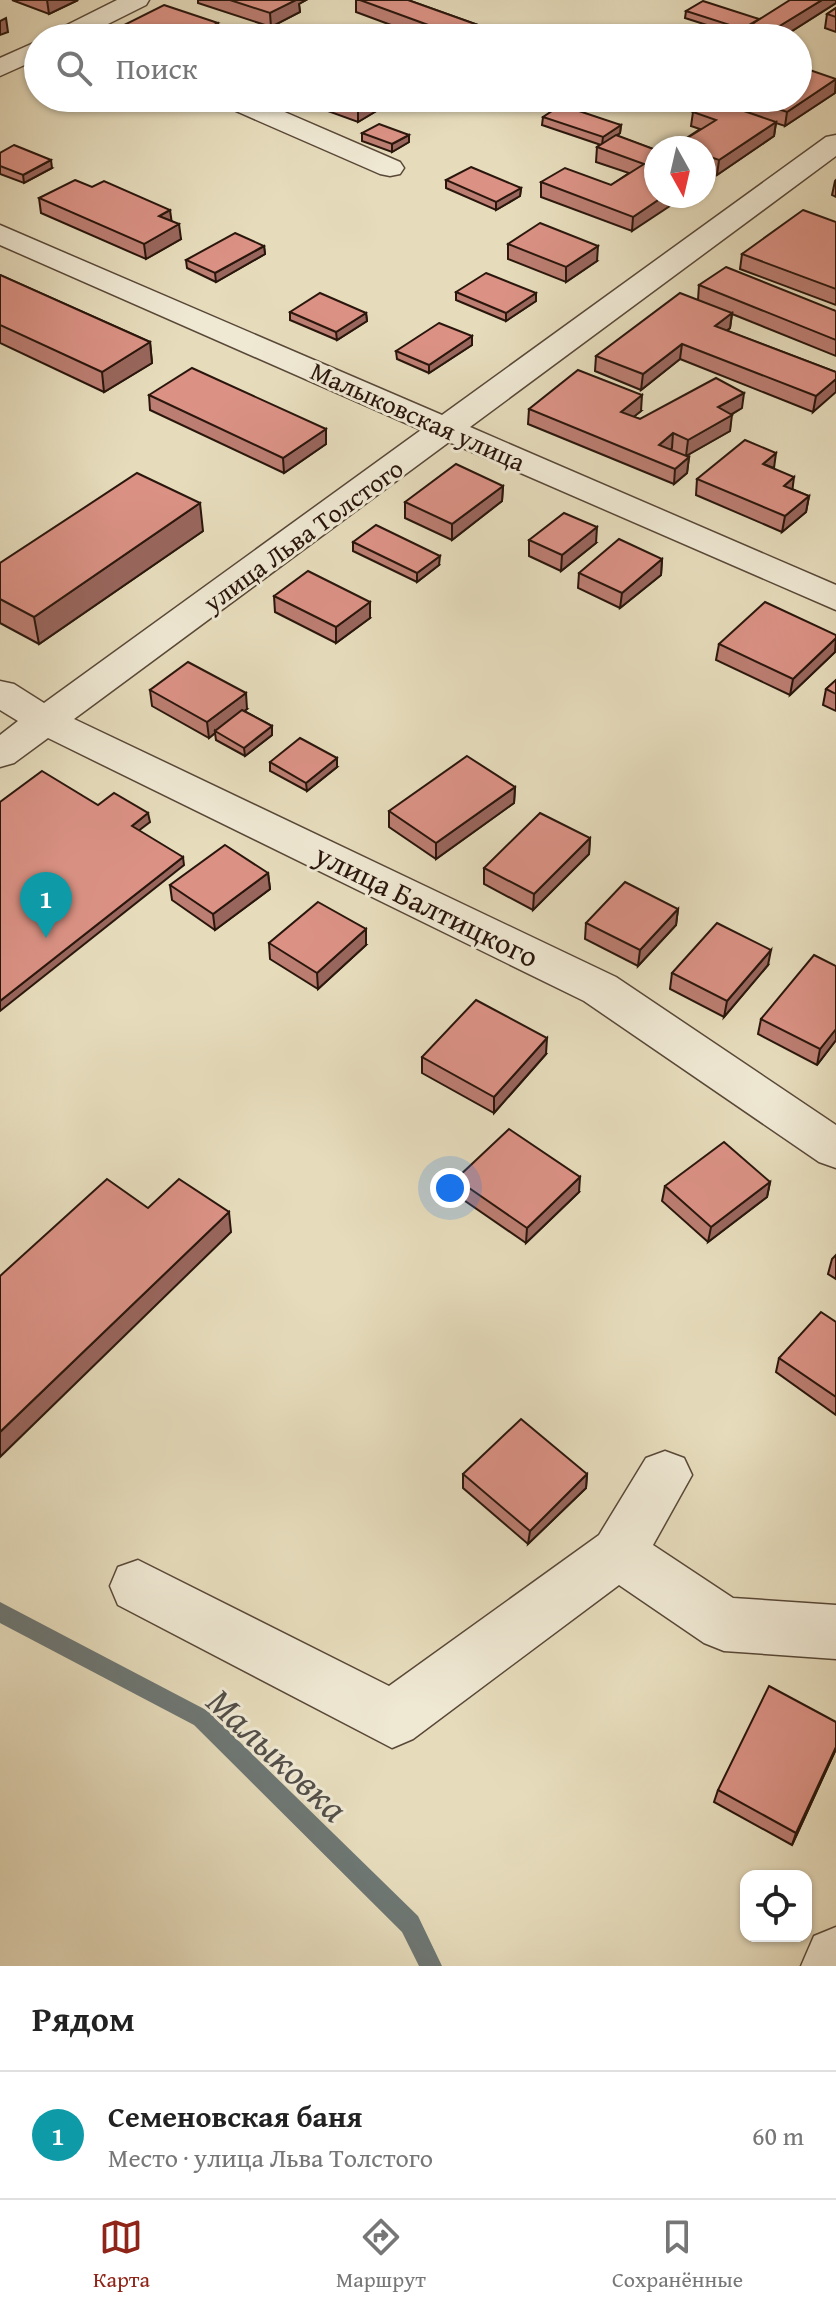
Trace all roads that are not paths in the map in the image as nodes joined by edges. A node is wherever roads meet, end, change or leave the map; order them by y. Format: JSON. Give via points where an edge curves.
{"nodes":[{"id":1,"x":137,"y":0,"type":"edge"},
{"id":2,"x":90,"y":24,"type":"edge"},
{"id":3,"x":24,"y":56,"type":"edge"},
{"id":4,"x":0,"y":68,"type":"edge"},
{"id":5,"x":261,"y":112,"type":"edge"},
{"id":6,"x":836,"y":143,"type":"edge"},
{"id":7,"x":390,"y":168,"type":"dead end"},
{"id":8,"x":0,"y":234,"type":"edge"},
{"id":9,"x":448,"y":429,"type":"junction"},
{"id":10,"x":836,"y":599,"type":"edge"},
{"id":11,"x":0,"y":693,"type":"edge"},
{"id":12,"x":46,"y":721,"type":"junction"},
{"id":13,"x":0,"y":754,"type":"edge"},
{"id":14,"x":836,"y":1149,"type":"edge"},
{"id":15,"x":665,"y":1475,"type":"dead end"},
{"id":16,"x":618,"y":1553,"type":"junction"},
{"id":17,"x":138,"y":1586,"type":"dead end"},
{"id":18,"x":836,"y":1632,"type":"edge"},
{"id":19,"x":836,"y":1958,"type":"edge"},
{"id":20,"x":833,"y":1966,"type":"edge"}],
"edges":[{"from":1,"to":2,"type":"street"},
{"from":3,"to":4,"type":"street"},
{"from":5,"to":7,"type":"street"},
{"from":6,"to":9,"type":"street","name":"улица Льва Толстого"},
{"from":8,"to":9,"type":"street","name":"Малыковская улица"},
{"from":9,"to":10,"type":"street","name":"Малыковская улица"},
{"from":9,"to":12,"type":"street","name":"улица Льва Толстого"},
{"from":11,"to":12,"type":"street","name":"улица Балтицкого"},
{"from":12,"to":13,"type":"street","name":"улица Льва Толстого"},
{"from":12,"to":14,"type":"street","name":"улица Балтицкого","via":[[600,989]]},
{"from":15,"to":16,"type":"street"},
{"from":16,"to":17,"type":"street","via":[[392,1719]]},
{"from":16,"to":18,"type":"street","via":[[724,1624]]},
{"from":19,"to":20,"type":"street"}]}
